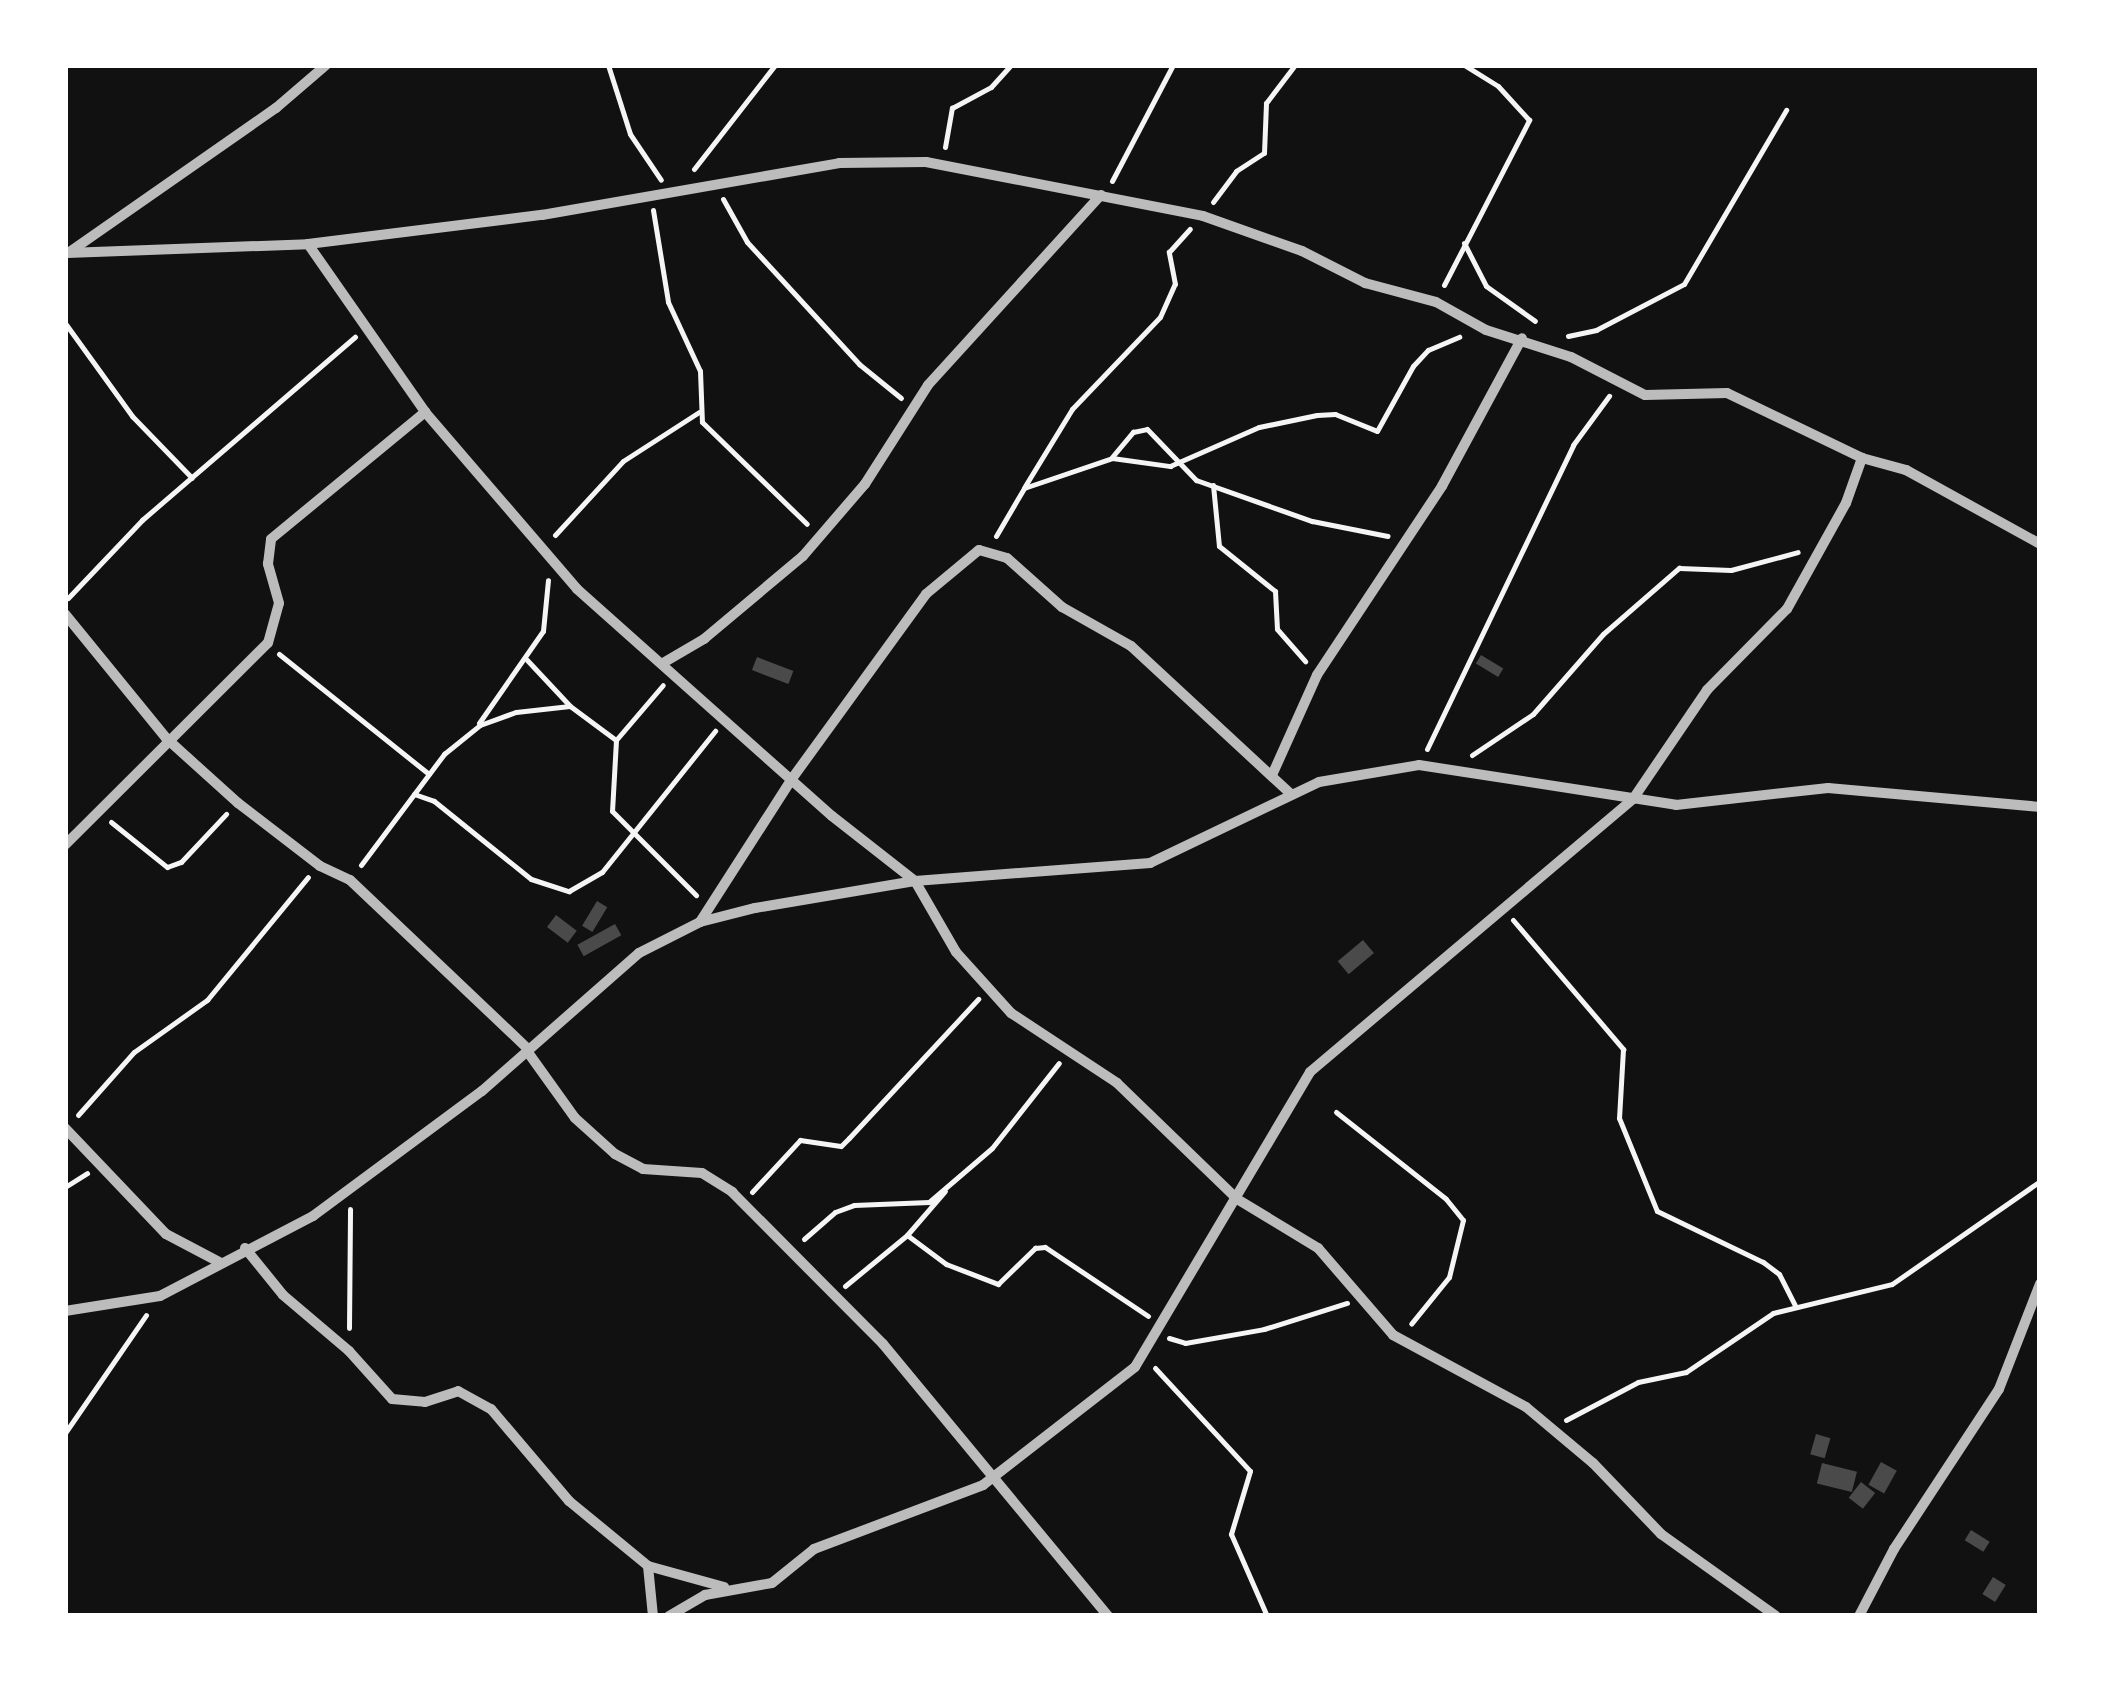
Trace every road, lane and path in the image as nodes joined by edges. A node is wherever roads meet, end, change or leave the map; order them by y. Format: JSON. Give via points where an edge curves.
{"nodes":[{"id":1,"x":326,"y":65,"type":"edge"},
{"id":2,"x":608,"y":65,"type":"edge"},
{"id":3,"x":775,"y":65,"type":"edge"},
{"id":4,"x":1011,"y":65,"type":"edge"},
{"id":5,"x":1173,"y":65,"type":"edge"},
{"id":6,"x":1295,"y":65,"type":"edge"},
{"id":7,"x":1464,"y":65,"type":"edge"},
{"id":8,"x":1786,"y":110,"type":"dead end"},
{"id":9,"x":934,"y":163,"type":"junction"},
{"id":10,"x":717,"y":184,"type":"junction"},
{"id":11,"x":666,"y":192,"type":"junction"},
{"id":12,"x":1100,"y":195,"type":"junction"},
{"id":13,"x":1203,"y":216,"type":"junction"},
{"id":14,"x":1464,"y":243,"type":"junction"},
{"id":15,"x":308,"y":244,"type":"junction"},
{"id":16,"x":66,"y":254,"type":"edge"},
{"id":17,"x":1436,"y":302,"type":"junction"},
{"id":18,"x":1535,"y":321,"type":"junction"},
{"id":19,"x":65,"y":323,"type":"edge"},
{"id":20,"x":368,"y":324,"type":"junction"},
{"id":21,"x":1542,"y":327,"type":"dead end"},
{"id":22,"x":1486,"y":330,"type":"junction"},
{"id":23,"x":1551,"y":332,"type":"dead end"},
{"id":24,"x":1508,"y":334,"type":"junction"},
{"id":25,"x":1522,"y":338,"type":"junction"},
{"id":26,"x":1622,"y":384,"type":"junction"},
{"id":27,"x":915,"y":409,"type":"junction"},
{"id":28,"x":425,"y":412,"type":"junction"},
{"id":29,"x":699,"y":412,"type":"junction"},
{"id":30,"x":1112,"y":458,"type":"junction"},
{"id":31,"x":1862,"y":458,"type":"junction"},
{"id":32,"x":1183,"y":463,"type":"junction"},
{"id":33,"x":192,"y":478,"type":"junction"},
{"id":34,"x":1212,"y":485,"type":"junction"},
{"id":35,"x":1024,"y":488,"type":"junction"},
{"id":36,"x":820,"y":536,"type":"junction"},
{"id":37,"x":1406,"y":538,"type":"junction"},
{"id":38,"x":2040,"y":544,"type":"edge"},
{"id":39,"x":1817,"y":547,"type":"junction"},
{"id":40,"x":989,"y":550,"type":"junction"},
{"id":41,"x":545,"y":552,"type":"junction"},
{"id":42,"x":65,"y":602,"type":"edge"},
{"id":43,"x":65,"y":614,"type":"edge"},
{"id":44,"x":268,"y":643,"type":"junction"},
{"id":45,"x":527,"y":660,"type":"junction"},
{"id":46,"x":663,"y":663,"type":"junction"},
{"id":47,"x":674,"y":672,"type":"junction"},
{"id":48,"x":1317,"y":674,"type":"junction"},
{"id":49,"x":570,"y":706,"type":"junction"},
{"id":50,"x":726,"y":716,"type":"junction"},
{"id":51,"x":474,"y":730,"type":"junction"},
{"id":52,"x":166,"y":738,"type":"junction"},
{"id":53,"x":616,"y":740,"type":"junction"},
{"id":54,"x":1419,"y":765,"type":"junction"},
{"id":55,"x":1453,"y":768,"type":"junction"},
{"id":56,"x":1272,"y":773,"type":"junction"},
{"id":57,"x":429,"y":774,"type":"junction"},
{"id":58,"x":791,"y":780,"type":"junction"},
{"id":59,"x":1290,"y":793,"type":"junction"},
{"id":60,"x":414,"y":794,"type":"junction"},
{"id":61,"x":1634,"y":799,"type":"junction"},
{"id":62,"x":238,"y":803,"type":"junction"},
{"id":63,"x":2040,"y":806,"type":"edge"},
{"id":64,"x":98,"y":810,"type":"junction"},
{"id":65,"x":633,"y":831,"type":"junction"},
{"id":66,"x":65,"y":844,"type":"edge"},
{"id":67,"x":320,"y":866,"type":"junction"},
{"id":68,"x":350,"y":880,"type":"junction"},
{"id":69,"x":916,"y":881,"type":"junction"},
{"id":70,"x":708,"y":908,"type":"junction"},
{"id":71,"x":1504,"y":910,"type":"junction"},
{"id":72,"x":700,"y":922,"type":"junction"},
{"id":73,"x":986,"y":989,"type":"junction"},
{"id":74,"x":1068,"y":1047,"type":"junction"},
{"id":75,"x":528,"y":1051,"type":"junction"},
{"id":76,"x":1336,"y":1112,"type":"dead end"},
{"id":77,"x":66,"y":1128,"type":"edge"},
{"id":78,"x":98,"y":1166,"type":"junction"},
{"id":79,"x":2040,"y":1181,"type":"edge"},
{"id":80,"x":65,"y":1188,"type":"edge"},
{"id":81,"x":947,"y":1189,"type":"junction"},
{"id":82,"x":352,"y":1192,"type":"junction"},
{"id":83,"x":1237,"y":1199,"type":"junction"},
{"id":84,"x":743,"y":1203,"type":"junction"},
{"id":85,"x":907,"y":1234,"type":"junction"},
{"id":86,"x":245,"y":1248,"type":"junction"},
{"id":87,"x":792,"y":1253,"type":"junction"},
{"id":88,"x":219,"y":1262,"type":"junction"},
{"id":89,"x":2040,"y":1284,"type":"edge"},
{"id":90,"x":160,"y":1296,"type":"junction"},
{"id":91,"x":833,"y":1296,"type":"junction"},
{"id":92,"x":1364,"y":1297,"type":"junction"},
{"id":93,"x":1795,"y":1306,"type":"junction"},
{"id":94,"x":65,"y":1311,"type":"edge"},
{"id":95,"x":1159,"y":1324,"type":"junction"},
{"id":96,"x":1400,"y":1338,"type":"junction"},
{"id":97,"x":349,"y":1351,"type":"junction"},
{"id":98,"x":1142,"y":1355,"type":"junction"},
{"id":99,"x":1550,"y":1429,"type":"junction"},
{"id":100,"x":65,"y":1433,"type":"edge"},
{"id":101,"x":996,"y":1474,"type":"junction"},
{"id":102,"x":648,"y":1566,"type":"junction"},
{"id":103,"x":728,"y":1588,"type":"junction"},
{"id":104,"x":652,"y":1616,"type":"edge"},
{"id":105,"x":669,"y":1616,"type":"edge"},
{"id":106,"x":1108,"y":1616,"type":"edge"},
{"id":107,"x":1266,"y":1616,"type":"edge"},
{"id":108,"x":1776,"y":1616,"type":"edge"},
{"id":109,"x":1860,"y":1616,"type":"edge"}],
"edges":[{"from":1,"to":16,"type":"street","via":[[276,108]]},
{"from":2,"to":11,"type":"path","via":[[626,126]]},
{"from":3,"to":11,"type":"path"},
{"from":4,"to":9,"type":"path","via":[[991,86],[952,108],[950,139]]},
{"from":5,"to":12,"type":"path","via":[[1142,133]]},
{"from":6,"to":13,"type":"path","via":[[1266,103],[1264,153],[1236,171]]},
{"from":7,"to":14,"type":"path","via":[[1498,86],[1529,120]]},
{"from":8,"to":23,"type":"path","via":[[1684,284],[1596,330]]},
{"from":9,"to":10,"type":"street","via":[[870,160]]},
{"from":9,"to":12,"type":"street"},
{"from":10,"to":11,"type":"street"},
{"from":10,"to":27,"type":"path","via":[[748,242],[858,364]]},
{"from":11,"to":15,"type":"street"},
{"from":11,"to":29,"type":"path","via":[[658,257],[668,302],[700,371]]},
{"from":12,"to":13,"type":"street"},
{"from":12,"to":27,"type":"street","via":[[928,385]]},
{"from":13,"to":17,"type":"street","via":[[1302,251],[1365,283]]},
{"from":13,"to":35,"type":"path","via":[[1168,252],[1175,284],[1160,318],[1072,408]]},
{"from":14,"to":17,"type":"path"},
{"from":14,"to":18,"type":"path","via":[[1486,286]]},
{"from":15,"to":16,"type":"street"},
{"from":15,"to":20,"type":"street"},
{"from":17,"to":22,"type":"street"},
{"from":18,"to":21,"type":"path"},
{"from":18,"to":24,"type":"path"},
{"from":19,"to":33,"type":"path","via":[[132,416]]},
{"from":20,"to":28,"type":"street"},
{"from":20,"to":33,"type":"path"},
{"from":22,"to":24,"type":"street"},
{"from":22,"to":32,"type":"path","via":[[1428,350],[1377,431],[1335,414],[1317,415],[1259,427]]},
{"from":24,"to":25,"type":"street"},
{"from":25,"to":26,"type":"street"},
{"from":25,"to":37,"type":"street","via":[[1442,486]]},
{"from":26,"to":31,"type":"street","via":[[1650,396],[1727,393]]},
{"from":26,"to":54,"type":"path","via":[[1594,408],[1573,445]]},
{"from":27,"to":36,"type":"street"},
{"from":28,"to":41,"type":"street"},
{"from":28,"to":44,"type":"street","via":[[271,540],[268,564],[279,602]]},
{"from":29,"to":36,"type":"path","via":[[720,445]]},
{"from":29,"to":41,"type":"path","via":[[623,461]]},
{"from":30,"to":32,"type":"path","via":[[1155,467]]},
{"from":30,"to":32,"type":"path","via":[[1133,432],[1147,429]]},
{"from":30,"to":35,"type":"path"},
{"from":31,"to":38,"type":"street","via":[[1906,470]]},
{"from":31,"to":39,"type":"street","via":[[1846,503]]},
{"from":32,"to":34,"type":"path","via":[[1196,480]]},
{"from":33,"to":42,"type":"path"},
{"from":34,"to":37,"type":"path","via":[[1312,521]]},
{"from":34,"to":48,"type":"path","via":[[1218,546],[1275,591],[1277,629]]},
{"from":35,"to":40,"type":"path"},
{"from":36,"to":46,"type":"street","via":[[754,600]]},
{"from":37,"to":48,"type":"street"},
{"from":39,"to":55,"type":"path","via":[[1743,568],[1679,568],[1603,634],[1533,714]]},
{"from":39,"to":61,"type":"street","via":[[1782,617],[1707,690]]},
{"from":40,"to":56,"type":"street","via":[[1062,606],[1131,646]]},
{"from":40,"to":58,"type":"street","via":[[968,554],[926,594]]},
{"from":41,"to":45,"type":"path","via":[[543,632]]},
{"from":41,"to":46,"type":"street"},
{"from":43,"to":52,"type":"street"},
{"from":44,"to":52,"type":"street"},
{"from":44,"to":57,"type":"path"},
{"from":45,"to":49,"type":"path"},
{"from":45,"to":51,"type":"path"},
{"from":46,"to":47,"type":"street"},
{"from":47,"to":50,"type":"street"},
{"from":47,"to":53,"type":"path"},
{"from":48,"to":56,"type":"street"},
{"from":49,"to":51,"type":"path","via":[[516,712]]},
{"from":49,"to":53,"type":"path"},
{"from":50,"to":58,"type":"street"},
{"from":50,"to":65,"type":"path"},
{"from":51,"to":57,"type":"path"},
{"from":52,"to":62,"type":"street"},
{"from":52,"to":64,"type":"street"},
{"from":53,"to":65,"type":"path","via":[[608,800]]},
{"from":54,"to":55,"type":"street"},
{"from":54,"to":59,"type":"street"},
{"from":55,"to":61,"type":"street"},
{"from":56,"to":59,"type":"street"},
{"from":57,"to":60,"type":"path"},
{"from":58,"to":69,"type":"street"},
{"from":58,"to":70,"type":"street"},
{"from":59,"to":69,"type":"street","via":[[1198,845],[1150,863]]},
{"from":60,"to":65,"type":"path","via":[[434,801],[550,890],[586,885]]},
{"from":60,"to":68,"type":"path"},
{"from":61,"to":63,"type":"street","via":[[1696,806],[1778,789],[1828,788]]},
{"from":61,"to":71,"type":"street"},
{"from":62,"to":64,"type":"path","via":[[181,862],[167,866],[152,861]]},
{"from":62,"to":67,"type":"street"},
{"from":64,"to":66,"type":"street"},
{"from":65,"to":70,"type":"path"},
{"from":67,"to":68,"type":"street"},
{"from":67,"to":77,"type":"path","via":[[206,1000],[134,1052]]},
{"from":68,"to":75,"type":"street"},
{"from":69,"to":72,"type":"street"},
{"from":69,"to":73,"type":"street","via":[[956,952]]},
{"from":70,"to":72,"type":"street"},
{"from":71,"to":83,"type":"street","via":[[1407,984],[1310,1072]]},
{"from":71,"to":93,"type":"path","via":[[1622,1049],[1619,1118],[1657,1211],[1763,1262],[1779,1274]]},
{"from":72,"to":75,"type":"street","via":[[624,964]]},
{"from":73,"to":74,"type":"street","via":[[1011,1013]]},
{"from":73,"to":84,"type":"path","via":[[849,1138],[832,1146],[800,1140]]},
{"from":74,"to":81,"type":"path","via":[[1042,1092]]},
{"from":74,"to":83,"type":"street","via":[[1118,1083]]},
{"from":75,"to":82,"type":"street"},
{"from":75,"to":84,"type":"street","via":[[574,1118],[615,1154],[643,1170],[702,1173]]},
{"from":76,"to":96,"type":"path","via":[[1446,1198],[1463,1220],[1448,1277]]},
{"from":77,"to":78,"type":"street"},
{"from":78,"to":80,"type":"path"},
{"from":78,"to":88,"type":"street","via":[[166,1234]]},
{"from":79,"to":93,"type":"path","via":[[1892,1284]]},
{"from":81,"to":85,"type":"path"},
{"from":81,"to":87,"type":"path","via":[[928,1202],[835,1212]]},
{"from":82,"to":86,"type":"street"},
{"from":82,"to":97,"type":"path"},
{"from":83,"to":92,"type":"street","via":[[1318,1248]]},
{"from":83,"to":95,"type":"street"},
{"from":84,"to":87,"type":"street"},
{"from":85,"to":91,"type":"path"},
{"from":85,"to":95,"type":"path","via":[[946,1264],[998,1284],[1045,1247]]},
{"from":86,"to":88,"type":"street"},
{"from":86,"to":97,"type":"street","via":[[282,1295]]},
{"from":87,"to":91,"type":"street"},
{"from":88,"to":90,"type":"street"},
{"from":89,"to":109,"type":"street","via":[[1999,1390],[1894,1550]]},
{"from":90,"to":94,"type":"street"},
{"from":90,"to":100,"type":"path"},
{"from":91,"to":101,"type":"street"},
{"from":92,"to":95,"type":"path","via":[[1264,1329],[1185,1344],[1165,1336]]},
{"from":92,"to":96,"type":"street"},
{"from":93,"to":99,"type":"path","via":[[1773,1313],[1686,1372],[1638,1382]]},
{"from":95,"to":98,"type":"street"},
{"from":96,"to":99,"type":"street","via":[[1502,1389]]},
{"from":97,"to":102,"type":"street","via":[[392,1399],[425,1402],[458,1391],[482,1401],[568,1501]]},
{"from":98,"to":101,"type":"street","via":[[1110,1389]]},
{"from":98,"to":107,"type":"path","via":[[1250,1471],[1232,1534]]},
{"from":99,"to":108,"type":"street","via":[[1661,1534]]},
{"from":101,"to":103,"type":"street","via":[[936,1506],[814,1550],[772,1583]]},
{"from":101,"to":106,"type":"street"},
{"from":102,"to":103,"type":"street"},
{"from":102,"to":104,"type":"street"},
{"from":103,"to":105,"type":"street"}]}
